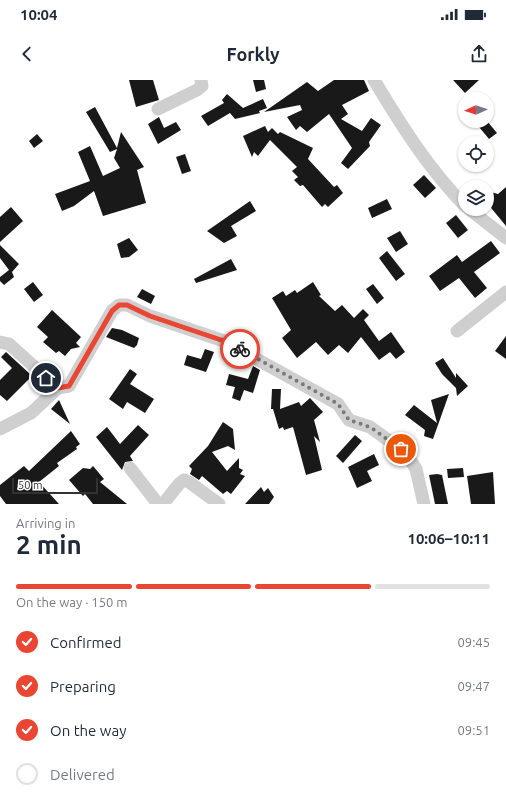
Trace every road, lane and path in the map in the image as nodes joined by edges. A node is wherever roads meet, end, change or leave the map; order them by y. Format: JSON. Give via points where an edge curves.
{"nodes":[{"id":1,"x":201,"y":80,"type":"edge"},
{"id":2,"x":374,"y":80,"type":"edge"},
{"id":3,"x":158,"y":109,"type":"dead end"},
{"id":4,"x":458,"y":198,"type":"edge"},
{"id":5,"x":478,"y":216,"type":"edge"},
{"id":6,"x":506,"y":238,"type":"edge"},
{"id":7,"x":506,"y":292,"type":"edge"},
{"id":8,"x":457,"y":331,"type":"dead end"},
{"id":9,"x":0,"y":342,"type":"edge"},
{"id":10,"x":58,"y":388,"type":"junction"},
{"id":11,"x":0,"y":429,"type":"edge"},
{"id":12,"x":130,"y":468,"type":"dead end"},
{"id":13,"x":158,"y":504,"type":"edge"},
{"id":14,"x":163,"y":504,"type":"edge"},
{"id":15,"x":219,"y":504,"type":"edge"},
{"id":16,"x":424,"y":504,"type":"edge"}],
"edges":[{"from":1,"to":3,"type":"street","via":[[202,86],[197,90]]},
{"from":2,"to":4,"type":"street","via":[[410,140]]},
{"from":5,"to":6,"type":"street"},
{"from":7,"to":8,"type":"street"},
{"from":9,"to":10,"type":"street","via":[[8,344]]},
{"from":10,"to":11,"type":"street","via":[[31,413]]},
{"from":10,"to":16,"type":"street","via":[[69,386],[112,311],[119,305],[127,305],[150,316],[224,341],[338,404],[349,420],[370,427],[406,453],[416,468]]},
{"from":12,"to":13,"type":"street"},
{"from":14,"to":15,"type":"street","via":[[184,480]]}]}
